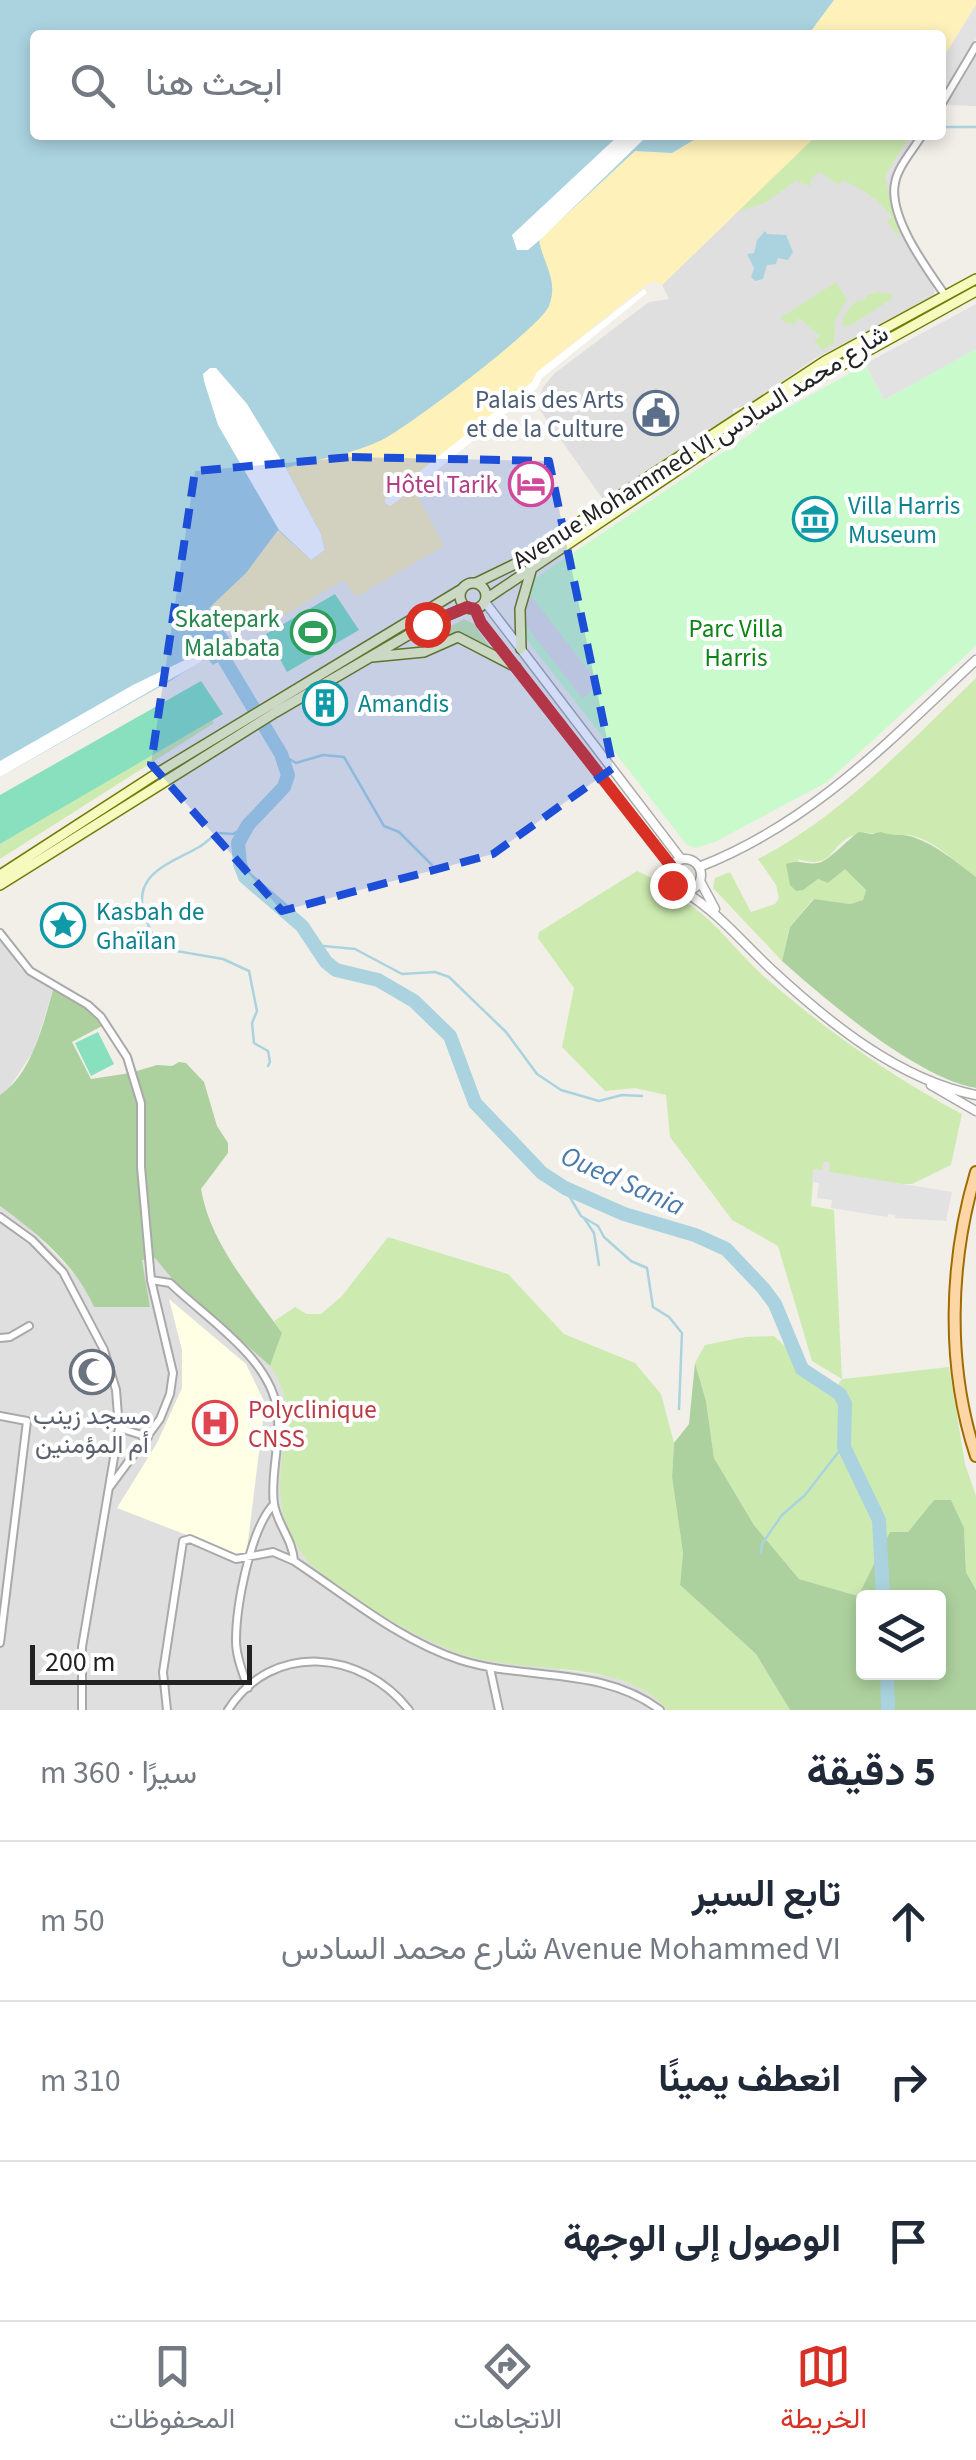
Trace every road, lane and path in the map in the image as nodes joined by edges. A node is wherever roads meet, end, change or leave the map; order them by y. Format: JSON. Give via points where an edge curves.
{"nodes":[{"id":1,"x":976,"y":46,"type":"edge"},
{"id":2,"x":946,"y":96,"type":"edge"},
{"id":3,"x":919,"y":140,"type":"edge"},
{"id":4,"x":976,"y":279,"type":"edge"},
{"id":5,"x":976,"y":290,"type":"edge"},
{"id":6,"x":946,"y":296,"type":"junction"},
{"id":7,"x":533,"y":564,"type":"junction"},
{"id":8,"x":476,"y":583,"type":"junction"},
{"id":9,"x":462,"y":589,"type":"junction"},
{"id":10,"x":486,"y":600,"type":"junction"},
{"id":11,"x":471,"y":608,"type":"junction"},
{"id":12,"x":521,"y":649,"type":"junction"},
{"id":13,"x":365,"y":659,"type":"junction"},
{"id":14,"x":976,"y":660,"type":"edge"},
{"id":15,"x":516,"y":667,"type":"junction"},
{"id":16,"x":273,"y":708,"type":"junction"},
{"id":17,"x":245,"y":726,"type":"junction"},
{"id":18,"x":681,"y":859,"type":"junction"},
{"id":19,"x":671,"y":866,"type":"junction"},
{"id":20,"x":699,"y":867,"type":"junction"},
{"id":21,"x":0,"y":875,"type":"edge"},
{"id":22,"x":700,"y":881,"type":"junction"},
{"id":23,"x":0,"y":885,"type":"edge"},
{"id":24,"x":685,"y":892,"type":"junction"},
{"id":25,"x":720,"y":917,"type":"junction"},
{"id":26,"x":0,"y":933,"type":"edge"},
{"id":27,"x":920,"y":1076,"type":"junction"},
{"id":28,"x":976,"y":1095,"type":"edge"},
{"id":29,"x":976,"y":1111,"type":"edge"},
{"id":30,"x":976,"y":1172,"type":"edge"},
{"id":31,"x":0,"y":1217,"type":"edge"},
{"id":32,"x":151,"y":1280,"type":"junction"},
{"id":33,"x":30,"y":1326,"type":"dead end"},
{"id":34,"x":0,"y":1338,"type":"edge"},
{"id":35,"x":0,"y":1416,"type":"edge"},
{"id":36,"x":119,"y":1428,"type":"junction"},
{"id":37,"x":148,"y":1437,"type":"junction"},
{"id":38,"x":976,"y":1456,"type":"edge"},
{"id":39,"x":109,"y":1488,"type":"junction"},
{"id":40,"x":274,"y":1504,"type":"junction"},
{"id":41,"x":251,"y":1558,"type":"junction"},
{"id":42,"x":294,"y":1562,"type":"junction"},
{"id":43,"x":0,"y":1644,"type":"edge"},
{"id":44,"x":490,"y":1668,"type":"junction"},
{"id":45,"x":248,"y":1688,"type":"junction"},
{"id":46,"x":82,"y":1710,"type":"edge"},
{"id":47,"x":167,"y":1710,"type":"edge"},
{"id":48,"x":228,"y":1710,"type":"edge"},
{"id":49,"x":409,"y":1710,"type":"edge"},
{"id":50,"x":499,"y":1710,"type":"edge"},
{"id":51,"x":660,"y":1710,"type":"edge"}],
"edges":[{"from":1,"to":2,"type":"street"},
{"from":3,"to":6,"type":"street","via":[[895,190],[911,244]]},
{"from":4,"to":6,"type":"main road","name":"Avenue Mohammed VI شارع محمد السادس"},
{"from":5,"to":7,"type":"main road","name":"Avenue Mohammed VI شارع محمد السادس","via":[[798,390]]},
{"from":6,"to":8,"type":"main road","name":"Avenue Mohammed VI شارع محمد السادس","via":[[809,372],[517,563]]},
{"from":7,"to":10,"type":"main road","name":"Avenue Mohammed VI شارع محمد السادس"},
{"from":7,"to":12,"type":"main road","via":[[520,609]]},
{"from":8,"to":9,"type":"main road"},
{"from":8,"to":10,"type":"main road","via":[[486,590]]},
{"from":9,"to":11,"type":"main road","via":[[461,601]]},
{"from":9,"to":16,"type":"main road"},
{"from":10,"to":11,"type":"main road"},
{"from":10,"to":12,"type":"street"},
{"from":11,"to":13,"type":"main road"},
{"from":11,"to":15,"type":"street"},
{"from":12,"to":18,"type":"street"},
{"from":13,"to":15,"type":"main road","via":[[424,652],[458,637]]},
{"from":13,"to":16,"type":"main road"},
{"from":14,"to":20,"type":"street","via":[[824,798],[765,838]]},
{"from":15,"to":19,"type":"street"},
{"from":16,"to":17,"type":"main road"},
{"from":17,"to":21,"type":"main road"},
{"from":17,"to":23,"type":"main road"},
{"from":18,"to":19,"type":"street"},
{"from":18,"to":20,"type":"street"},
{"from":19,"to":24,"type":"street","via":[[670,882]]},
{"from":20,"to":22,"type":"street"},
{"from":22,"to":24,"type":"street"},
{"from":22,"to":25,"type":"street"},
{"from":24,"to":25,"type":"street"},
{"from":25,"to":27,"type":"street","via":[[830,1018]]},
{"from":26,"to":32,"type":"street","via":[[26,968],[101,1017],[134,1073]]},
{"from":27,"to":28,"type":"street"},
{"from":27,"to":29,"type":"street"},
{"from":30,"to":38,"type":"main road","via":[[955,1309],[960,1382]]},
{"from":31,"to":36,"type":"street","via":[[64,1272],[110,1368]]},
{"from":32,"to":37,"type":"street","via":[[173,1373],[166,1406]]},
{"from":32,"to":40,"type":"street","via":[[170,1284],[270,1384],[279,1422]]},
{"from":33,"to":34,"type":"street"},
{"from":35,"to":43,"type":"street","via":[[27,1421]]},
{"from":36,"to":37,"type":"street"},
{"from":36,"to":39,"type":"street"},
{"from":37,"to":39,"type":"street"},
{"from":39,"to":46,"type":"street","via":[[82,1647]]},
{"from":40,"to":41,"type":"street","via":[[253,1540]]},
{"from":40,"to":42,"type":"street"},
{"from":41,"to":42,"type":"street","via":[[273,1552]]},
{"from":41,"to":45,"type":"street","via":[[236,1640]]},
{"from":41,"to":47,"type":"street","via":[[183,1541],[163,1672]]},
{"from":42,"to":44,"type":"street","via":[[413,1639]]},
{"from":44,"to":50,"type":"street"},
{"from":44,"to":51,"type":"street","via":[[600,1682]]},
{"from":45,"to":48,"type":"street"},
{"from":45,"to":49,"type":"street","via":[[278,1669],[324,1660],[374,1678]]}]}
